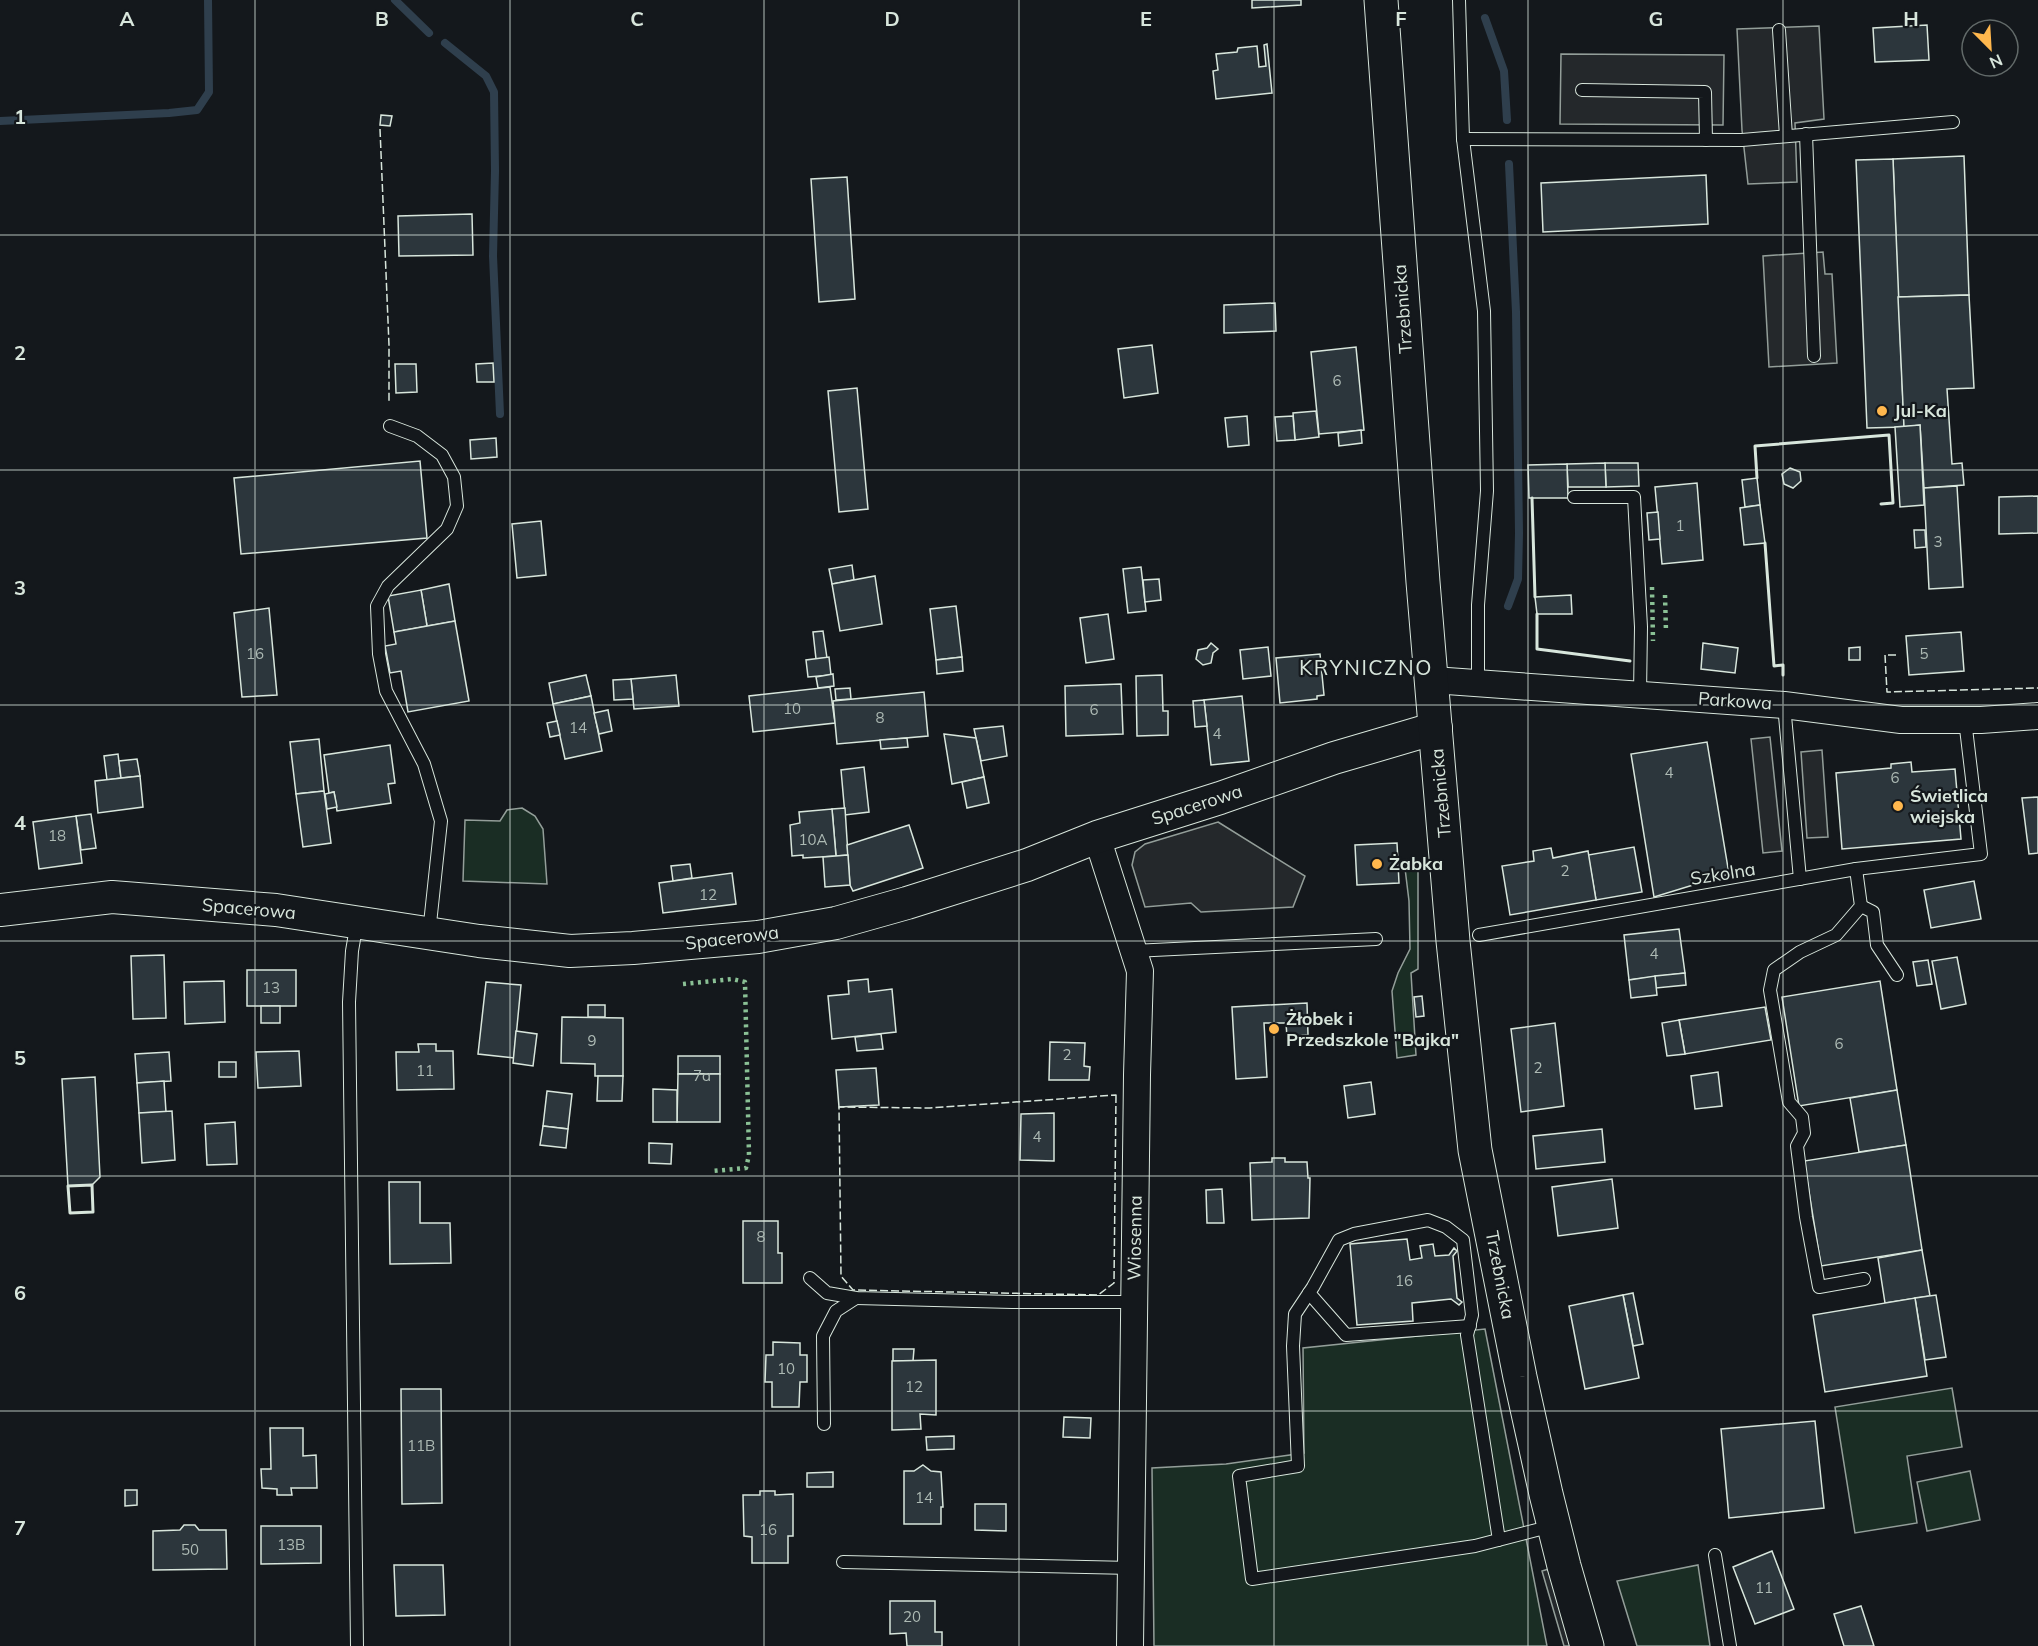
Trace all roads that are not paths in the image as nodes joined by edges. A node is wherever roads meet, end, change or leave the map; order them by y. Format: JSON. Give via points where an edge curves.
{"nodes":[{"id":1,"x":1381,"y":0,"type":"edge"},
{"id":2,"x":1459,"y":0,"type":"edge"},
{"id":3,"x":1779,"y":30,"type":"dead end"},
{"id":4,"x":1582,"y":90,"type":"dead end"},
{"id":5,"x":1953,"y":122,"type":"dead end"},
{"id":6,"x":1806,"y":134,"type":"junction"},
{"id":7,"x":1786,"y":136,"type":"junction"},
{"id":8,"x":1464,"y":140,"type":"junction"},
{"id":9,"x":1706,"y":140,"type":"junction"},
{"id":10,"x":1814,"y":356,"type":"dead end"},
{"id":11,"x":390,"y":426,"type":"dead end"},
{"id":12,"x":1574,"y":496,"type":"dead end"},
{"id":13,"x":1432,"y":680,"type":"junction"},
{"id":14,"x":1478,"y":682,"type":"junction"},
{"id":15,"x":1640,"y":694,"type":"junction"},
{"id":16,"x":1784,"y":705,"type":"junction"},
{"id":17,"x":2038,"y":716,"type":"edge"},
{"id":18,"x":1965,"y":720,"type":"junction"},
{"id":19,"x":1436,"y":728,"type":"junction"},
{"id":20,"x":1097,"y":837,"type":"junction"},
{"id":21,"x":1856,"y":869,"type":"junction"},
{"id":22,"x":1800,"y":879,"type":"junction"},
{"id":23,"x":1860,"y":906,"type":"junction"},
{"id":24,"x":0,"y":910,"type":"edge"},
{"id":25,"x":357,"y":921,"type":"junction"},
{"id":26,"x":429,"y":934,"type":"junction"},
{"id":27,"x":1479,"y":935,"type":"dead end"},
{"id":28,"x":1376,"y":939,"type":"dead end"},
{"id":29,"x":1133,"y":951,"type":"junction"},
{"id":30,"x":1897,"y":975,"type":"dead end"},
{"id":31,"x":810,"y":1278,"type":"dead end"},
{"id":32,"x":1864,"y":1279,"type":"dead end"},
{"id":33,"x":1309,"y":1293,"type":"junction"},
{"id":34,"x":856,"y":1298,"type":"junction"},
{"id":35,"x":1134,"y":1302,"type":"junction"},
{"id":36,"x":1470,"y":1326,"type":"junction"},
{"id":37,"x":824,"y":1424,"type":"dead end"},
{"id":38,"x":1554,"y":1526,"type":"junction"},
{"id":39,"x":1499,"y":1540,"type":"junction"},
{"id":40,"x":1715,"y":1555,"type":"dead end"},
{"id":41,"x":843,"y":1562,"type":"dead end"},
{"id":42,"x":1131,"y":1568,"type":"junction"},
{"id":43,"x":357,"y":1646,"type":"edge"},
{"id":44,"x":1130,"y":1646,"type":"edge"},
{"id":45,"x":1587,"y":1646,"type":"edge"},
{"id":46,"x":1730,"y":1646,"type":"edge"}],
"edges":[{"from":1,"to":13,"type":"main road","name":"Trzebnicka"},
{"from":2,"to":8,"type":"lane"},
{"from":3,"to":7,"type":"lane"},
{"from":4,"to":9,"type":"lane","via":[[1705,92]]},
{"from":5,"to":6,"type":"lane"},
{"from":6,"to":7,"type":"lane"},
{"from":6,"to":10,"type":"lane"},
{"from":7,"to":9,"type":"lane"},
{"from":8,"to":9,"type":"lane"},
{"from":8,"to":14,"type":"lane","via":[[1484,311],[1487,491],[1478,605]]},
{"from":11,"to":26,"type":"lane","via":[[417,436],[442,455],[454,477],[457,506],[447,529],[388,586],[376,606],[386,691],[424,764],[441,821]]},
{"from":12,"to":15,"type":"lane","via":[[1634,497],[1641,627]]},
{"from":13,"to":14,"type":"street","name":"Parkowa"},
{"from":13,"to":19,"type":"main road","name":"Trzebnicka"},
{"from":14,"to":15,"type":"street","name":"Parkowa"},
{"from":15,"to":16,"type":"street","name":"Parkowa"},
{"from":16,"to":18,"type":"street","name":"Parkowa","via":[[1900,720]]},
{"from":16,"to":22,"type":"lane"},
{"from":17,"to":18,"type":"street","name":"Parkowa"},
{"from":18,"to":21,"type":"lane","name":"Szkolna","via":[[1981,854]]},
{"from":19,"to":20,"type":"street","name":"Spacerowa"},
{"from":19,"to":38,"type":"main road","name":"Trzebnicka","via":[[1475,1150]]},
{"from":20,"to":26,"type":"street","name":"Spacerowa","via":[[1027,865],[908,903],[836,923],[758,937],[570,951]]},
{"from":20,"to":29,"type":"street","name":"Wiosenna"},
{"from":21,"to":22,"type":"lane","name":"Szkolna"},
{"from":21,"to":23,"type":"lane"},
{"from":22,"to":27,"type":"lane","name":"Szkolna"},
{"from":23,"to":30,"type":"lane","via":[[1873,912],[1877,945]]},
{"from":23,"to":32,"type":"lane","via":[[1836,935],[1774,970],[1770,990],[1789,1102],[1802,1118],[1804,1133],[1797,1146],[1819,1287]]},
{"from":24,"to":25,"type":"street","name":"Spacerowa","via":[[112,897],[276,910]]},
{"from":25,"to":26,"type":"street","name":"Spacerowa"},
{"from":25,"to":43,"type":"lane","via":[[349,1002]]},
{"from":28,"to":29,"type":"lane"},
{"from":29,"to":35,"type":"street","name":"Wiosenna","via":[[1140,971]]},
{"from":31,"to":34,"type":"lane","via":[[827,1293]]},
{"from":33,"to":36,"type":"lane","via":[[1346,1335]]},
{"from":33,"to":36,"type":"lane","via":[[1339,1240],[1428,1220],[1463,1240]]},
{"from":33,"to":39,"type":"lane","via":[[1295,1314],[1298,1466],[1239,1476],[1252,1579]]},
{"from":34,"to":35,"type":"lane"},
{"from":34,"to":37,"type":"lane","via":[[836,1311],[823,1336]]},
{"from":35,"to":42,"type":"street","name":"Wiosenna"},
{"from":36,"to":39,"type":"lane","via":[[1467,1335]]},
{"from":38,"to":39,"type":"lane"},
{"from":38,"to":45,"type":"main road","name":"Trzebnicka"},
{"from":40,"to":46,"type":"lane"},
{"from":41,"to":42,"type":"lane"},
{"from":42,"to":44,"type":"street","name":"Wiosenna"}]}
